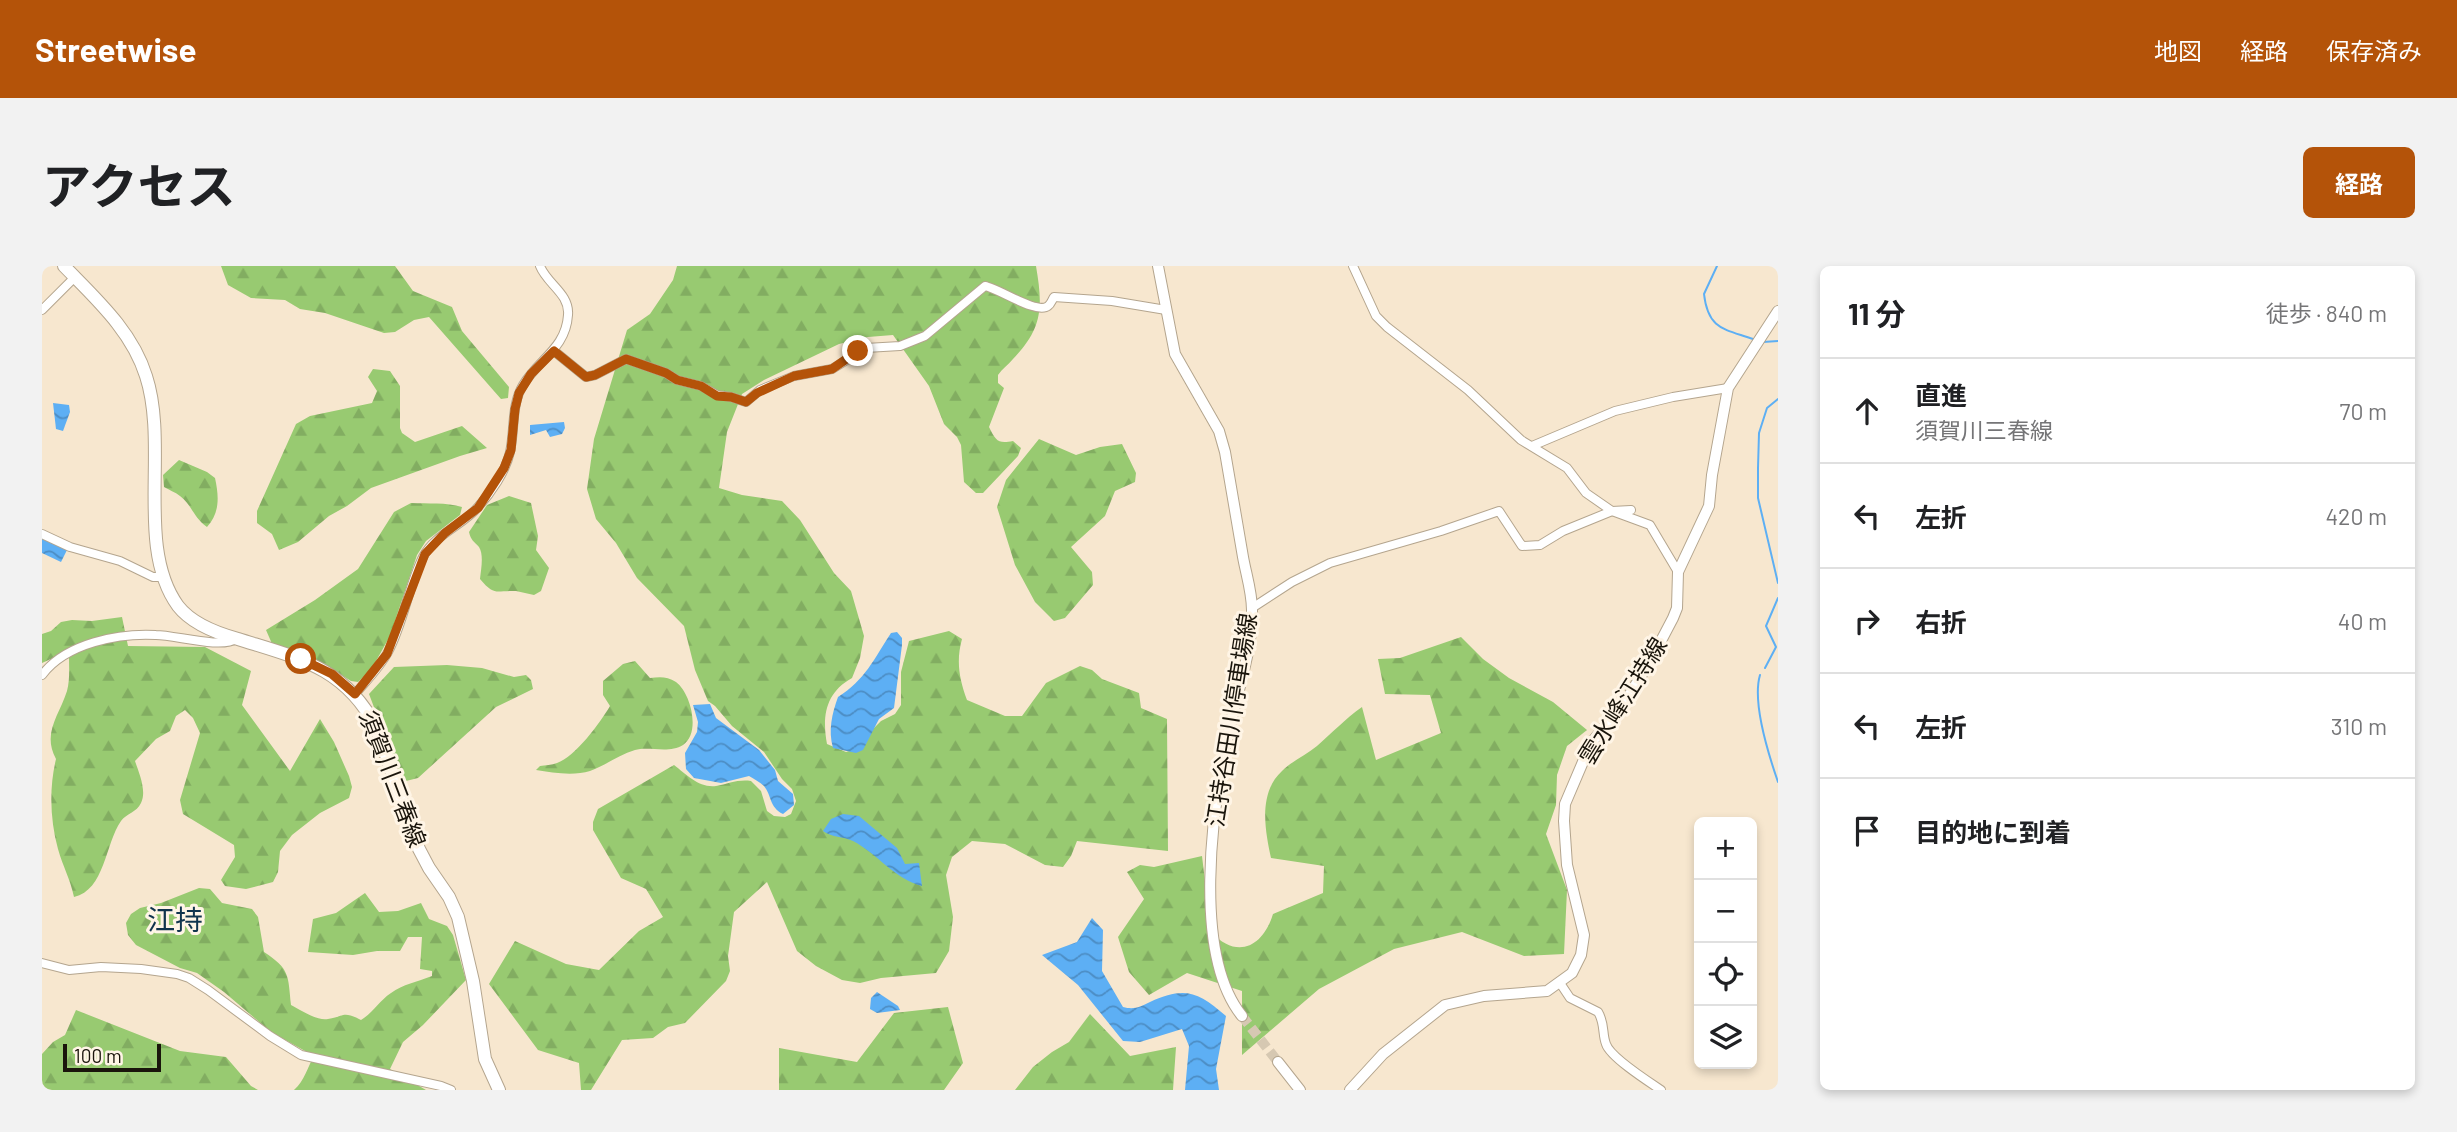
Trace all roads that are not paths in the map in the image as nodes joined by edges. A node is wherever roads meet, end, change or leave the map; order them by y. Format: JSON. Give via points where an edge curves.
{"nodes":[{"id":1,"x":64,"y":266,"type":"edge"},
{"id":2,"x":540,"y":266,"type":"edge"},
{"id":3,"x":1158,"y":266,"type":"edge"},
{"id":4,"x":1353,"y":266,"type":"edge"},
{"id":5,"x":75,"y":277,"type":"junction"},
{"id":6,"x":42,"y":310,"type":"edge"},
{"id":7,"x":1166,"y":310,"type":"junction"},
{"id":8,"x":1778,"y":311,"type":"edge"},
{"id":9,"x":554,"y":351,"type":"junction"},
{"id":10,"x":1728,"y":388,"type":"junction"},
{"id":11,"x":1532,"y":446,"type":"junction"},
{"id":12,"x":1631,"y":510,"type":"dead end"},
{"id":13,"x":1612,"y":511,"type":"junction"},
{"id":14,"x":42,"y":534,"type":"edge"},
{"id":15,"x":1678,"y":572,"type":"junction"},
{"id":16,"x":163,"y":577,"type":"junction"},
{"id":17,"x":1252,"y":608,"type":"junction"},
{"id":18,"x":236,"y":639,"type":"junction"},
{"id":19,"x":42,"y":675,"type":"edge"},
{"id":20,"x":355,"y":694,"type":"junction"},
{"id":21,"x":42,"y":963,"type":"edge"},
{"id":22,"x":1560,"y":983,"type":"junction"},
{"id":23,"x":1242,"y":1016,"type":"tunnel mouth"},
{"id":24,"x":1278,"y":1062,"type":"tunnel mouth"},
{"id":25,"x":451,"y":1090,"type":"edge"},
{"id":26,"x":499,"y":1090,"type":"edge"},
{"id":27,"x":1300,"y":1090,"type":"edge"},
{"id":28,"x":1350,"y":1090,"type":"edge"},
{"id":29,"x":1661,"y":1090,"type":"edge"}],
"edges":[{"from":1,"to":5,"type":"main road","name":"須賀川三春線"},
{"from":2,"to":9,"type":"street","via":[[568,306],[564,333]]},
{"from":3,"to":7,"type":"main road","name":"江持谷田川停車場線"},
{"from":4,"to":11,"type":"street","via":[[1376,316]]},
{"from":5,"to":6,"type":"street"},
{"from":5,"to":16,"type":"main road","name":"須賀川三春線","via":[[122,328],[147,377],[155,416],[156,534]]},
{"from":7,"to":9,"type":"street","via":[[1054,297],[1042,308],[985,286],[915,342],[866,348],[832,369],[794,376],[746,402],[717,396],[626,359],[586,377]]},
{"from":7,"to":17,"type":"main road","name":"江持谷田川停車場線","via":[[1180,364],[1219,431]]},
{"from":8,"to":10,"type":"main road","name":"雲水峰江持線"},
{"from":9,"to":20,"type":"street","via":[[519,393],[504,468],[478,508],[425,554],[387,654]]},
{"from":10,"to":11,"type":"street","via":[[1615,411]]},
{"from":10,"to":15,"type":"main road","name":"雲水峰江持線","via":[[1709,506]]},
{"from":11,"to":13,"type":"street","via":[[1567,468],[1586,493]]},
{"from":12,"to":13,"type":"street"},
{"from":13,"to":15,"type":"street","via":[[1650,525]]},
{"from":13,"to":17,"type":"street","via":[[1540,545],[1522,546],[1499,511],[1331,563]]},
{"from":14,"to":16,"type":"street"},
{"from":15,"to":22,"type":"main road","name":"雲水峰江持線","via":[[1673,618],[1632,690],[1591,743],[1565,804],[1567,864],[1584,935],[1576,965]]},
{"from":16,"to":18,"type":"main road","name":"須賀川三春線","via":[[177,604],[190,617]]},
{"from":17,"to":23,"type":"main road","name":"江持谷田川停車場線","via":[[1217,785],[1210,872],[1219,965],[1224,987]]},
{"from":18,"to":19,"type":"street","via":[[223,643],[154,634],[92,641],[54,662]]},
{"from":18,"to":20,"type":"main road","name":"須賀川三春線","via":[[311,663]]},
{"from":20,"to":26,"type":"main road","name":"須賀川三春線","via":[[376,727],[424,860],[458,917],[485,1059]]},
{"from":21,"to":25,"type":"street","via":[[69,970],[101,967],[177,974],[208,990],[301,1055]]},
{"from":22,"to":28,"type":"main road","via":[[1547,991],[1484,996],[1445,1005],[1383,1054]]},
{"from":22,"to":29,"type":"street","via":[[1570,998],[1598,1012],[1612,1052]]},
{"from":24,"to":27,"type":"main road"}]}
